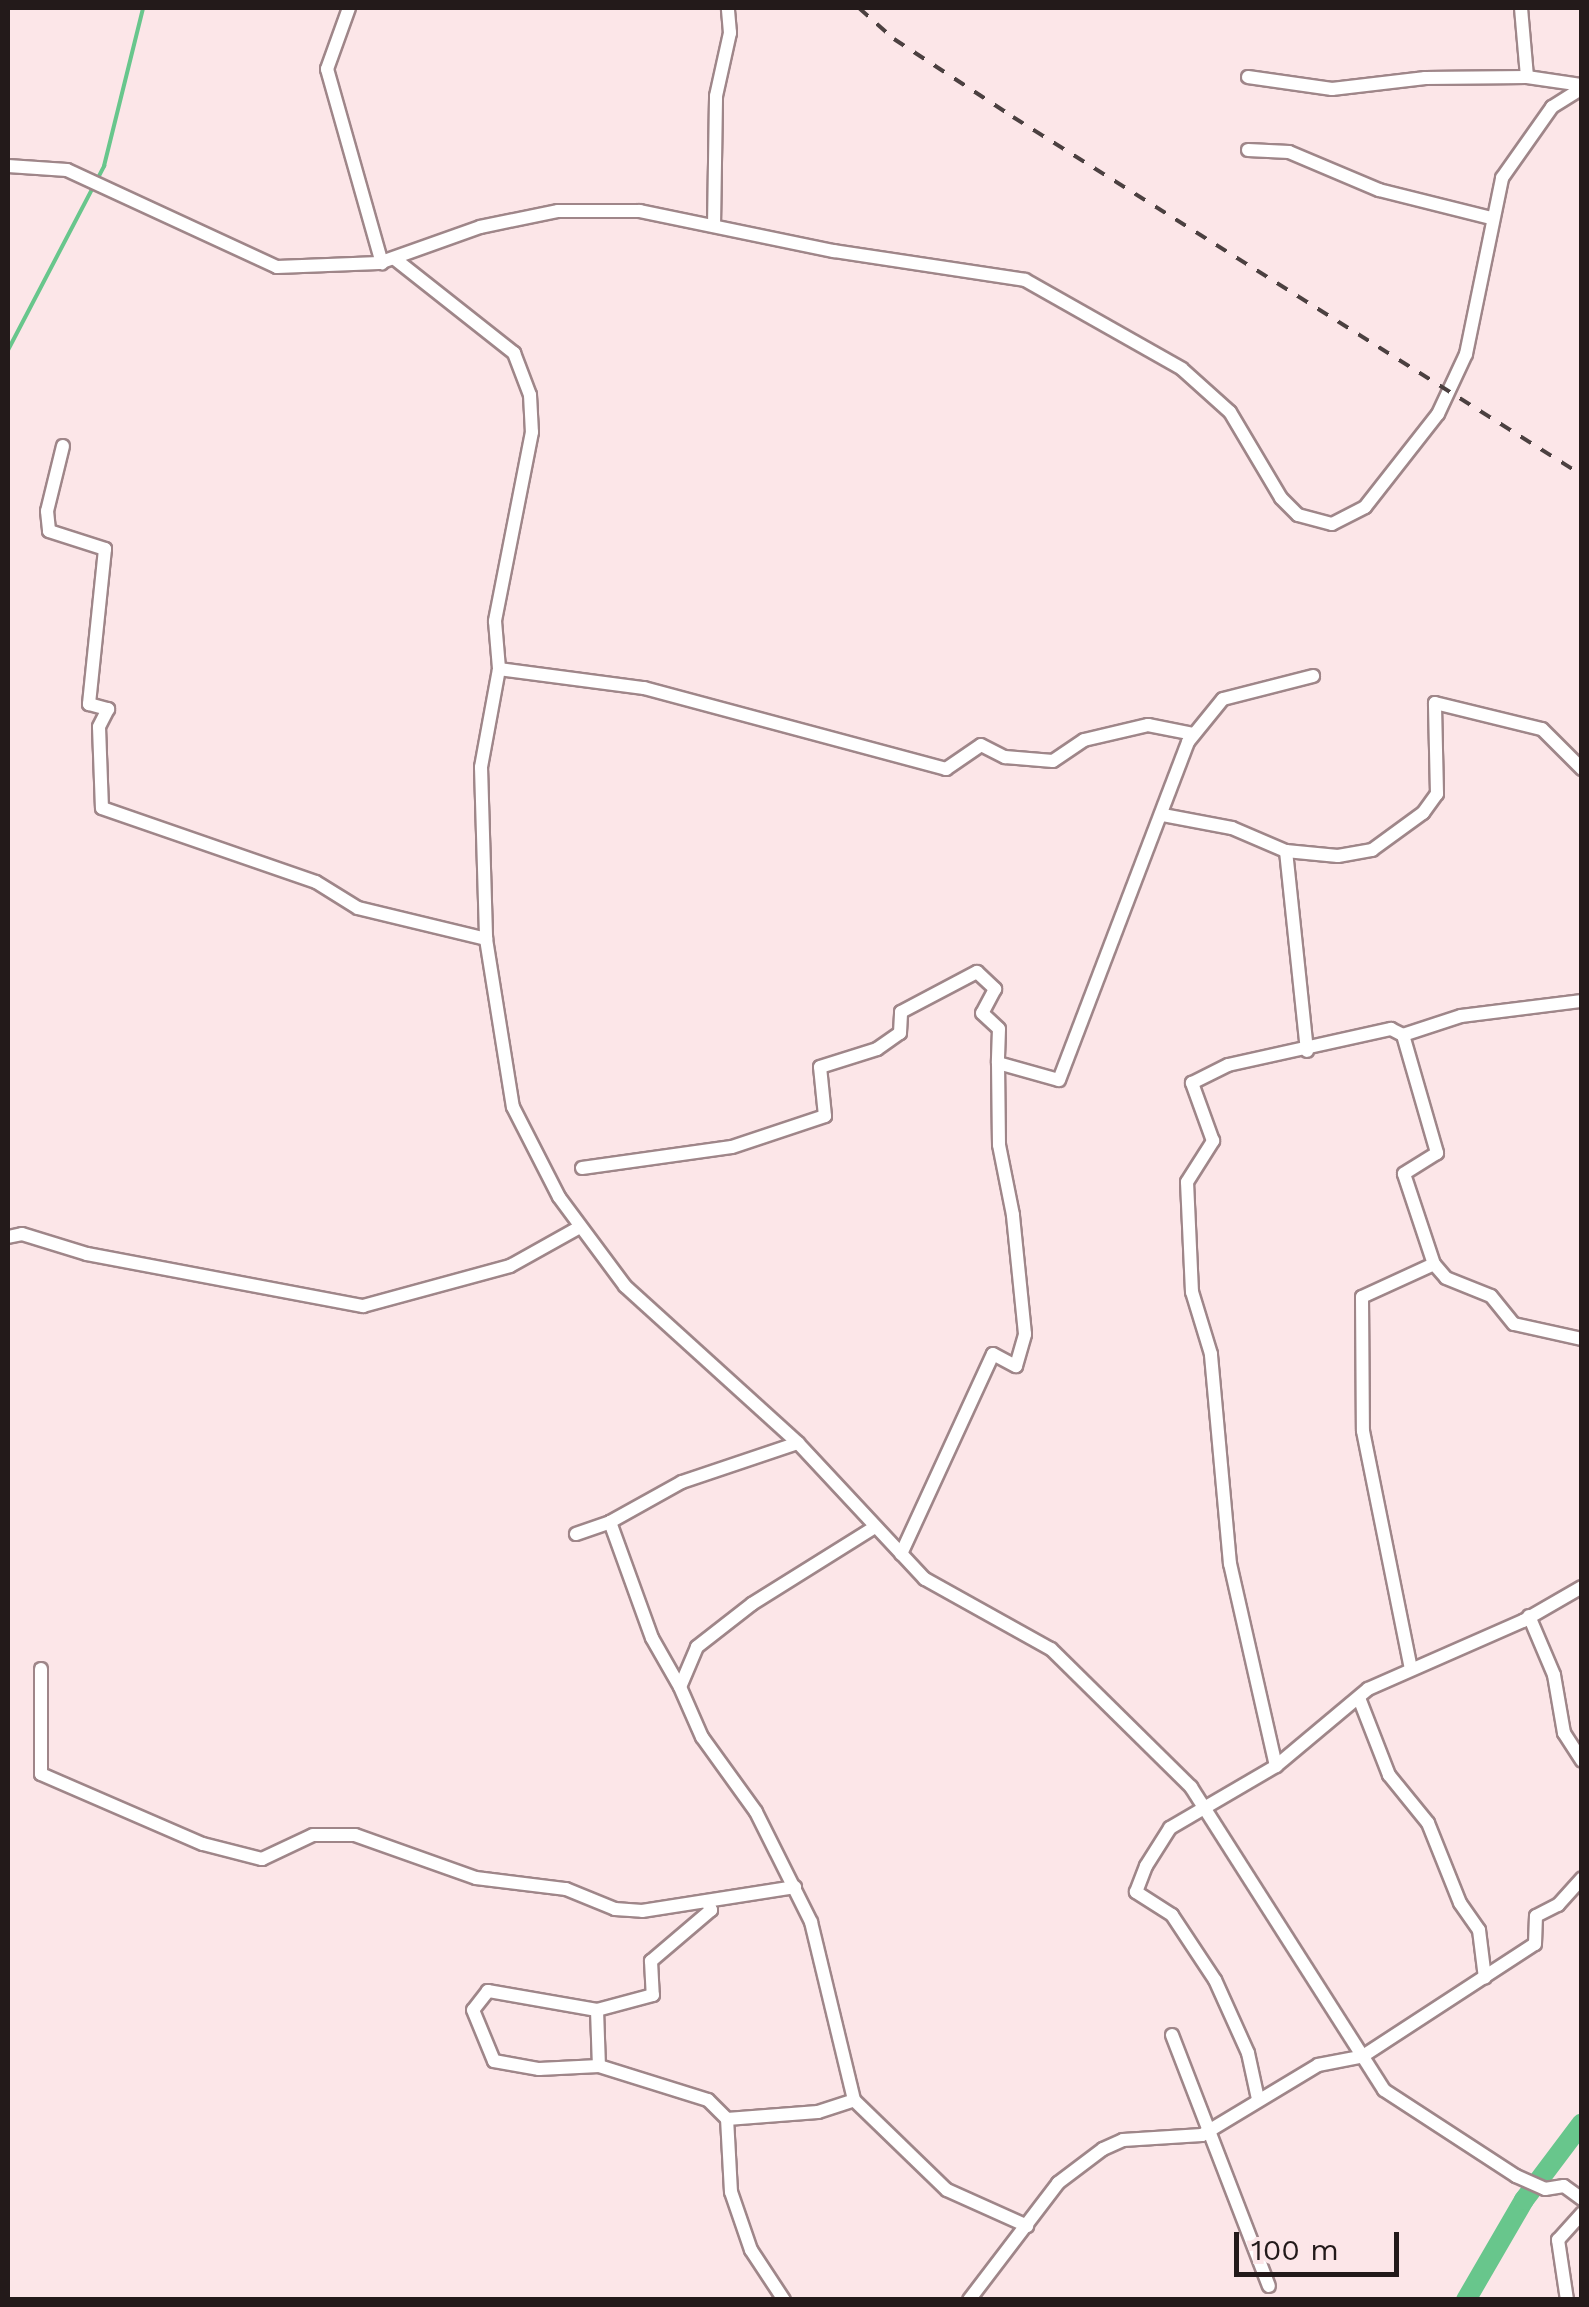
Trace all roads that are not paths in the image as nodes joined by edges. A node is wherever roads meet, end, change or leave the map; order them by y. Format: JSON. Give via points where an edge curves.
{"nodes":[{"id":1,"x":349,"y":8,"type":"edge"},
{"id":2,"x":728,"y":8,"type":"edge"},
{"id":3,"x":1521,"y":8,"type":"edge"},
{"id":4,"x":1248,"y":77,"type":"dead end"},
{"id":5,"x":1528,"y":77,"type":"junction"},
{"id":6,"x":1582,"y":87,"type":"edge"},
{"id":7,"x":1248,"y":150,"type":"dead end"},
{"id":8,"x":8,"y":166,"type":"edge"},
{"id":9,"x":1492,"y":218,"type":"junction"},
{"id":10,"x":714,"y":226,"type":"junction"},
{"id":11,"x":412,"y":254,"type":"junction"},
{"id":12,"x":388,"y":261,"type":"junction"},
{"id":13,"x":408,"y":274,"type":"junction"},
{"id":14,"x":63,"y":446,"type":"dead end"},
{"id":15,"x":499,"y":669,"type":"junction"},
{"id":16,"x":1313,"y":676,"type":"dead end"},
{"id":17,"x":1194,"y":734,"type":"junction"},
{"id":18,"x":1582,"y":769,"type":"edge"},
{"id":19,"x":1164,"y":815,"type":"junction"},
{"id":20,"x":1286,"y":851,"type":"junction"},
{"id":21,"x":486,"y":940,"type":"junction"},
{"id":22,"x":1582,"y":1001,"type":"edge"},
{"id":23,"x":1402,"y":1035,"type":"junction"},
{"id":24,"x":1307,"y":1051,"type":"junction"},
{"id":25,"x":998,"y":1063,"type":"junction"},
{"id":26,"x":582,"y":1168,"type":"dead end"},
{"id":27,"x":578,"y":1228,"type":"junction"},
{"id":28,"x":8,"y":1237,"type":"edge"},
{"id":29,"x":1434,"y":1264,"type":"junction"},
{"id":30,"x":1582,"y":1339,"type":"edge"},
{"id":31,"x":798,"y":1443,"type":"junction"},
{"id":32,"x":610,"y":1522,"type":"junction"},
{"id":33,"x":874,"y":1527,"type":"junction"},
{"id":34,"x":576,"y":1534,"type":"dead end"},
{"id":35,"x":902,"y":1554,"type":"junction"},
{"id":36,"x":1582,"y":1587,"type":"edge"},
{"id":37,"x":1529,"y":1616,"type":"junction"},
{"id":38,"x":42,"y":1669,"type":"dead end"},
{"id":39,"x":1411,"y":1670,"type":"junction"},
{"id":40,"x":680,"y":1687,"type":"junction"},
{"id":41,"x":1359,"y":1698,"type":"junction"},
{"id":42,"x":1582,"y":1760,"type":"edge"},
{"id":43,"x":1276,"y":1766,"type":"junction"},
{"id":44,"x":1207,"y":1806,"type":"junction"},
{"id":45,"x":1582,"y":1878,"type":"edge"},
{"id":46,"x":795,"y":1888,"type":"junction"},
{"id":47,"x":708,"y":1901,"type":"junction"},
{"id":48,"x":1485,"y":1978,"type":"junction"},
{"id":49,"x":597,"y":2010,"type":"junction"},
{"id":50,"x":1172,"y":2035,"type":"dead end"},
{"id":51,"x":1362,"y":2056,"type":"junction"},
{"id":52,"x":598,"y":2066,"type":"junction"},
{"id":53,"x":1258,"y":2099,"type":"junction"},
{"id":54,"x":854,"y":2100,"type":"junction"},
{"id":55,"x":727,"y":2119,"type":"junction"},
{"id":56,"x":1210,"y":2131,"type":"junction"},
{"id":57,"x":1582,"y":2199,"type":"edge"},
{"id":58,"x":1582,"y":2213,"type":"edge"},
{"id":59,"x":1027,"y":2226,"type":"junction"},
{"id":60,"x":1269,"y":2286,"type":"dead end"},
{"id":61,"x":784,"y":2300,"type":"edge"},
{"id":62,"x":969,"y":2300,"type":"edge"},
{"id":63,"x":1567,"y":2300,"type":"edge"}],
"edges":[{"from":1,"to":12,"type":"street","via":[[328,69]]},
{"from":2,"to":10,"type":"street","via":[[730,33],[716,96]]},
{"from":3,"to":5,"type":"street"},
{"from":4,"to":5,"type":"street","via":[[1332,89],[1391,79]]},
{"from":5,"to":6,"type":"street"},
{"from":6,"to":9,"type":"street","via":[[1552,107],[1513,156]]},
{"from":7,"to":9,"type":"street","via":[[1289,152],[1379,190]]},
{"from":8,"to":12,"type":"street","via":[[40,164],[278,268]]},
{"from":9,"to":10,"type":"street","via":[[1466,354],[1450,392],[1391,478],[1349,520],[1332,524],[1298,515],[1281,498],[1220,400],[1126,332],[1064,298],[1014,278]]},
{"from":10,"to":11,"type":"street","via":[[640,212],[558,210],[480,227]]},
{"from":11,"to":12,"type":"street"},
{"from":11,"to":13,"type":"street"},
{"from":12,"to":13,"type":"street"},
{"from":13,"to":15,"type":"street","via":[[514,354],[530,395],[532,432],[495,622]]},
{"from":14,"to":21,"type":"street","via":[[46,511],[49,531],[105,548],[89,704],[108,709],[100,727],[102,808],[316,882],[358,908]]},
{"from":15,"to":17,"type":"street","via":[[644,688],[946,769],[981,745],[1005,757],[1053,761],[1084,740],[1148,725]]},
{"from":15,"to":21,"type":"street","via":[[481,766]]},
{"from":16,"to":17,"type":"street","via":[[1223,699]]},
{"from":17,"to":19,"type":"street"},
{"from":18,"to":20,"type":"street","via":[[1542,729],[1435,703],[1437,794],[1423,813],[1372,850],[1338,856]]},
{"from":19,"to":20,"type":"street","via":[[1232,828]]},
{"from":19,"to":25,"type":"street","via":[[1059,1080]]},
{"from":20,"to":24,"type":"street"},
{"from":21,"to":27,"type":"street","via":[[514,1108]]},
{"from":22,"to":23,"type":"street","via":[[1461,1016]]},
{"from":23,"to":24,"type":"street","via":[[1391,1030]]},
{"from":23,"to":29,"type":"street","via":[[1438,1153],[1404,1174]]},
{"from":24,"to":43,"type":"street","via":[[1228,1065],[1192,1082],[1213,1142],[1187,1182],[1185,1231],[1192,1292],[1211,1354],[1230,1564]]},
{"from":25,"to":26,"type":"street","via":[[999,1030],[982,1013],[995,989],[977,972],[901,1012],[900,1033],[877,1049],[820,1067],[825,1116],[732,1147]]},
{"from":25,"to":35,"type":"street","via":[[998,1145],[1014,1216],[1025,1334],[1016,1366],[993,1354]]},
{"from":27,"to":28,"type":"street","via":[[510,1266],[363,1306],[87,1254],[22,1234]]},
{"from":27,"to":31,"type":"street","via":[[625,1286]]},
{"from":29,"to":30,"type":"street","via":[[1446,1278],[1492,1296],[1514,1324]]},
{"from":29,"to":39,"type":"street","via":[[1362,1297],[1363,1431]]},
{"from":31,"to":32,"type":"street","via":[[682,1482]]},
{"from":31,"to":33,"type":"street"},
{"from":32,"to":34,"type":"street"},
{"from":32,"to":40,"type":"street","via":[[652,1638]]},
{"from":33,"to":35,"type":"street"},
{"from":33,"to":40,"type":"street","via":[[697,1647]]},
{"from":35,"to":44,"type":"street","via":[[926,1579],[1051,1649]]},
{"from":36,"to":37,"type":"street"},
{"from":37,"to":39,"type":"street"},
{"from":37,"to":42,"type":"street","via":[[1554,1675],[1564,1733]]},
{"from":38,"to":47,"type":"street","via":[[40,1774],[202,1844],[262,1859],[312,1835],[355,1835],[476,1878],[566,1889],[615,1909]]},
{"from":39,"to":41,"type":"street"},
{"from":40,"to":46,"type":"street"},
{"from":41,"to":43,"type":"street","via":[[1326,1718]]},
{"from":41,"to":48,"type":"street","via":[[1389,1775],[1428,1823],[1478,1930]]},
{"from":43,"to":44,"type":"street"},
{"from":44,"to":51,"type":"street"},
{"from":44,"to":53,"type":"street","via":[[1170,1828],[1136,1892],[1172,1915],[1215,1980],[1248,2053]]},
{"from":45,"to":48,"type":"street","via":[[1558,1905],[1536,1916],[1535,1944]]},
{"from":46,"to":47,"type":"street"},
{"from":46,"to":54,"type":"street","via":[[810,1922]]},
{"from":47,"to":49,"type":"street","via":[[711,1910],[651,1961],[653,1995]]},
{"from":48,"to":51,"type":"street"},
{"from":49,"to":52,"type":"street"},
{"from":49,"to":52,"type":"street","via":[[488,1992],[473,2010],[494,2061],[539,2069]]},
{"from":50,"to":56,"type":"street"},
{"from":51,"to":53,"type":"street","via":[[1318,2065]]},
{"from":51,"to":57,"type":"street","via":[[1404,2106],[1516,2176],[1545,2189],[1564,2186]]},
{"from":52,"to":55,"type":"street","via":[[708,2100]]},
{"from":53,"to":56,"type":"street"},
{"from":54,"to":55,"type":"street","via":[[818,2112]]},
{"from":54,"to":59,"type":"street","via":[[947,2190]]},
{"from":55,"to":61,"type":"street","via":[[731,2192],[752,2250]]},
{"from":56,"to":59,"type":"street","via":[[1186,2140],[1114,2143],[1058,2183]]},
{"from":56,"to":60,"type":"street"},
{"from":58,"to":63,"type":"street","via":[[1558,2240]]},
{"from":59,"to":62,"type":"street"}]}
